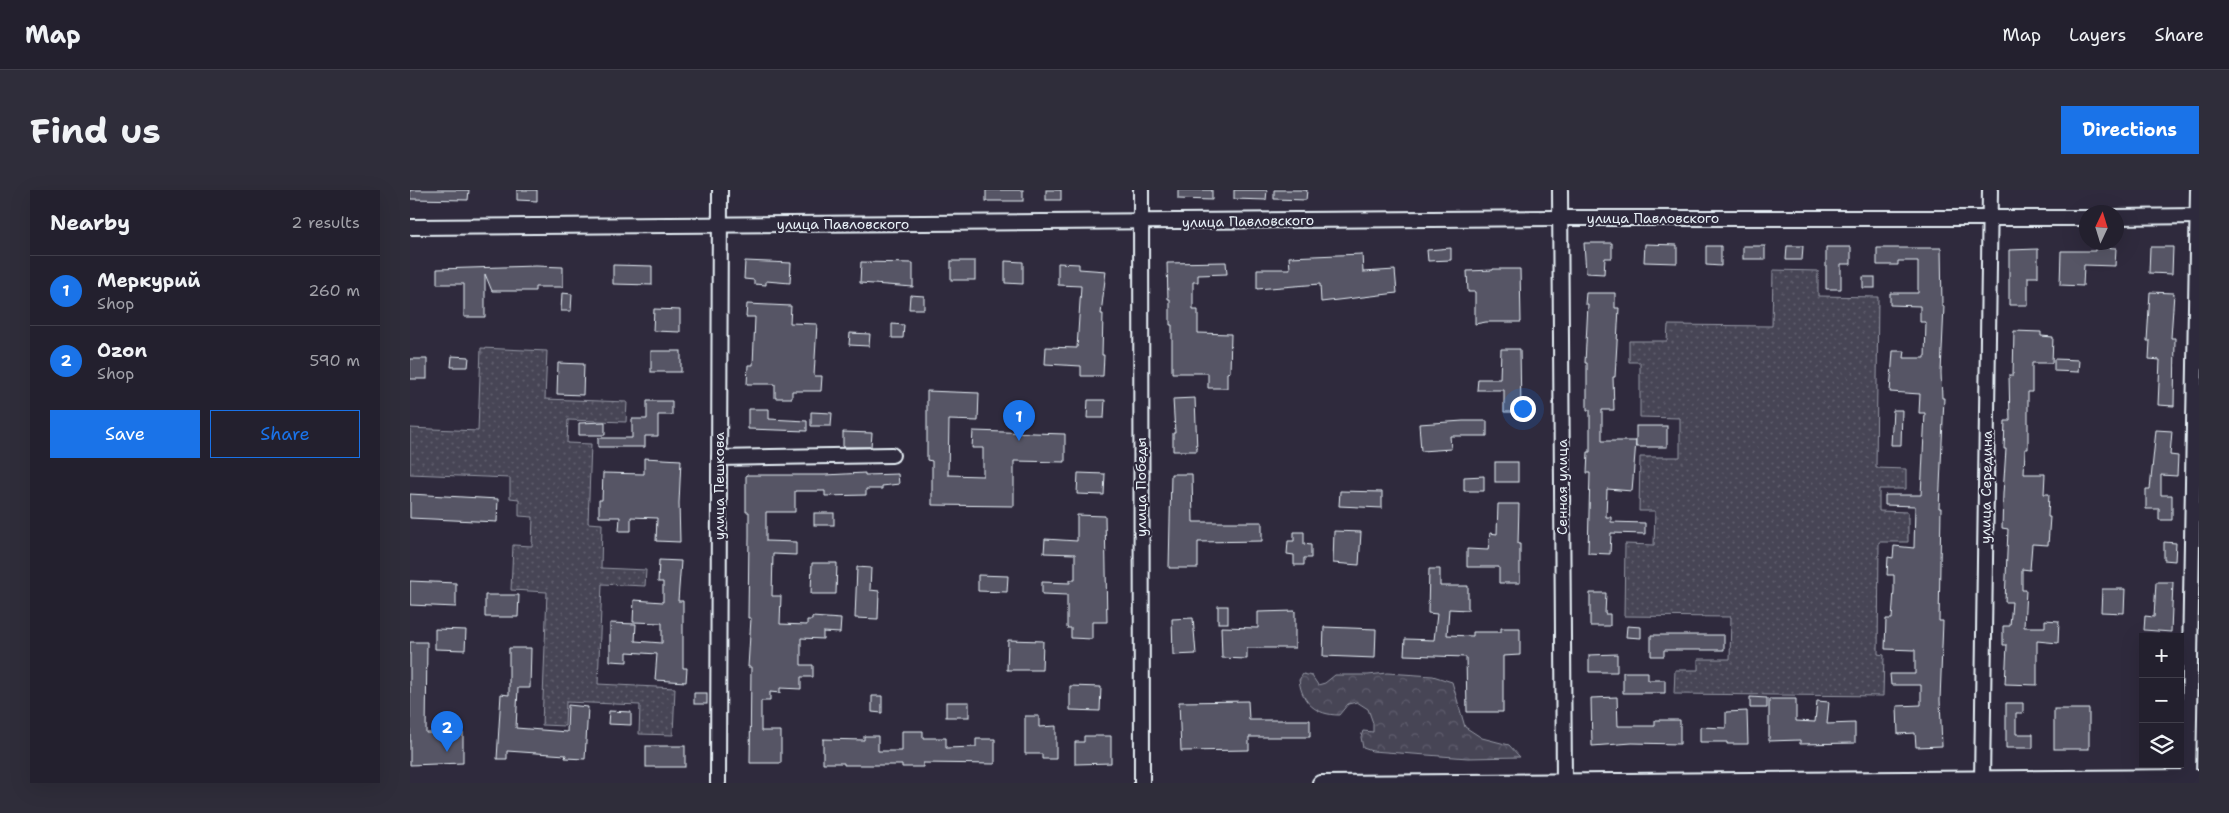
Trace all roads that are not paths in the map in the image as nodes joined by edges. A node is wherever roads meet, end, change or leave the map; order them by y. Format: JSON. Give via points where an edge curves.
{"nodes":[{"id":1,"x":720,"y":190,"type":"edge"},
{"id":2,"x":1140,"y":190,"type":"edge"},
{"id":3,"x":1560,"y":190,"type":"edge"},
{"id":4,"x":1990,"y":190,"type":"edge"},
{"id":5,"x":2198,"y":190,"type":"edge"},
{"id":6,"x":2199,"y":216,"type":"edge"},
{"id":7,"x":2124,"y":217,"type":"edge"},
{"id":8,"x":1560,"y":218,"type":"junction"},
{"id":9,"x":2079,"y":218,"type":"edge"},
{"id":10,"x":1990,"y":219,"type":"junction"},
{"id":11,"x":1140,"y":222,"type":"junction"},
{"id":12,"x":720,"y":225,"type":"junction"},
{"id":13,"x":410,"y":227,"type":"edge"},
{"id":14,"x":892,"y":455,"type":"dead end"},
{"id":15,"x":719,"y":458,"type":"junction"},
{"id":16,"x":2194,"y":777,"type":"edge"},
{"id":17,"x":1982,"y":781,"type":"edge"},
{"id":18,"x":1564,"y":782,"type":"edge"},
{"id":19,"x":718,"y":783,"type":"edge"},
{"id":20,"x":1142,"y":783,"type":"edge"},
{"id":21,"x":1320,"y":783,"type":"edge"}],
"edges":[{"from":1,"to":12,"type":"street","name":"улица Пешкова"},
{"from":2,"to":11,"type":"street","name":"улица Победы"},
{"from":3,"to":8,"type":"street","name":"Сенная улица"},
{"from":4,"to":10,"type":"street","name":"улица Середина"},
{"from":5,"to":6,"type":"street"},
{"from":6,"to":7,"type":"street"},
{"from":6,"to":16,"type":"street"},
{"from":8,"to":10,"type":"street","name":"улица Павловского"},
{"from":8,"to":11,"type":"street","name":"улица Павловского"},
{"from":8,"to":18,"type":"street","name":"Сенная улица"},
{"from":9,"to":10,"type":"street","name":"улица Павловского"},
{"from":10,"to":17,"type":"street","name":"улица Середина"},
{"from":11,"to":12,"type":"street","name":"улица Павловского"},
{"from":11,"to":20,"type":"street","name":"улица Победы"},
{"from":12,"to":13,"type":"street","name":"улица Павловского"},
{"from":12,"to":15,"type":"street","name":"улица Пешкова"},
{"from":14,"to":15,"type":"street"},
{"from":15,"to":19,"type":"street","name":"улица Пешкова"},
{"from":16,"to":17,"type":"street"},
{"from":17,"to":18,"type":"street"},
{"from":18,"to":21,"type":"street"}]}
